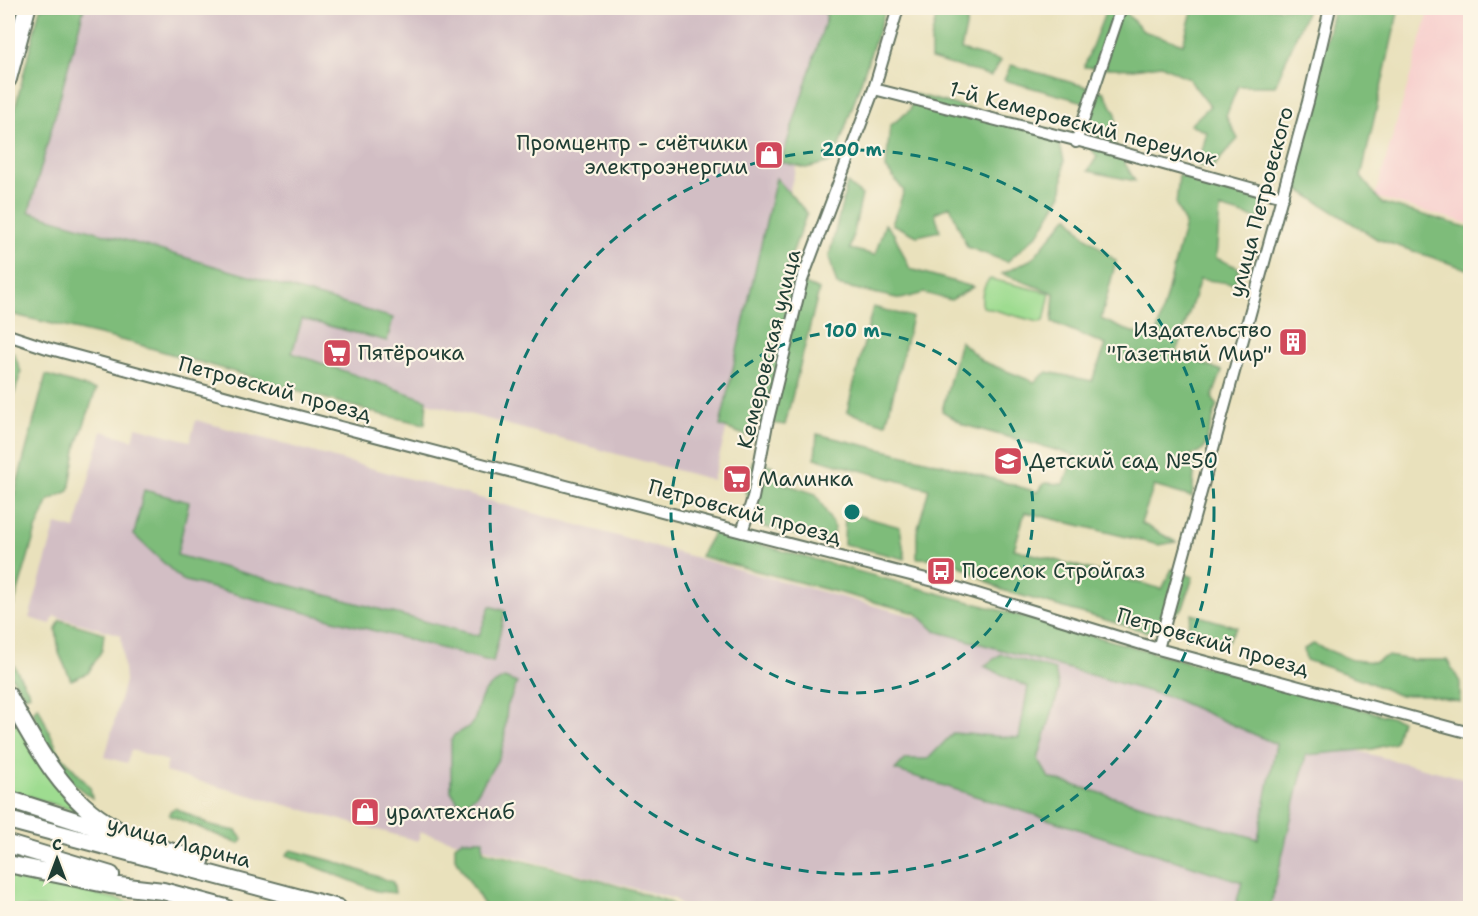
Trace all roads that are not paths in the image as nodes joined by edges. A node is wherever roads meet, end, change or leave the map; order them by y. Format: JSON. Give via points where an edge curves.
{"nodes":[{"id":1,"x":27,"y":8,"type":"edge"},
{"id":2,"x":898,"y":8,"type":"edge"},
{"id":3,"x":1121,"y":8,"type":"edge"},
{"id":4,"x":1330,"y":8,"type":"edge"},
{"id":5,"x":8,"y":79,"type":"edge"},
{"id":6,"x":874,"y":89,"type":"junction"},
{"id":7,"x":1076,"y":142,"type":"junction"},
{"id":8,"x":1283,"y":197,"type":"junction"},
{"id":9,"x":8,"y":335,"type":"edge"},
{"id":10,"x":742,"y":532,"type":"junction"},
{"id":11,"x":1158,"y":649,"type":"junction"},
{"id":12,"x":8,"y":695,"type":"edge"},
{"id":13,"x":1470,"y":733,"type":"edge"},
{"id":14,"x":8,"y":799,"type":"edge"},
{"id":15,"x":8,"y":820,"type":"edge"},
{"id":16,"x":141,"y":842,"type":"junction"},
{"id":17,"x":8,"y":844,"type":"edge"},
{"id":18,"x":8,"y":864,"type":"edge"},
{"id":19,"x":163,"y":891,"type":"junction"},
{"id":20,"x":332,"y":907,"type":"edge"},
{"id":21,"x":226,"y":909,"type":"edge"}],
"edges":[{"from":1,"to":5,"type":"main road"},
{"from":2,"to":6,"type":"street","name":"Кемеровская улица"},
{"from":3,"to":7,"type":"street"},
{"from":4,"to":8,"type":"street","name":"улица Петровского"},
{"from":6,"to":7,"type":"street","name":"1-й Кемеровский переулок"},
{"from":6,"to":10,"type":"street","name":"Кемеровская улица","via":[[802,280]]},
{"from":7,"to":8,"type":"street","name":"1-й Кемеровский переулок"},
{"from":8,"to":11,"type":"street","name":"улица Петровского"},
{"from":9,"to":10,"type":"street","name":"Петровский проезд"},
{"from":10,"to":11,"type":"street","name":"Петровский проезд","via":[[938,582]]},
{"from":11,"to":13,"type":"street","name":"Петровский проезд"},
{"from":12,"to":16,"type":"main road","via":[[57,776],[106,823]]},
{"from":14,"to":16,"type":"main road"},
{"from":15,"to":20,"type":"main road","name":"улица Ларина"},
{"from":16,"to":20,"type":"main road"},
{"from":17,"to":19,"type":"main road"},
{"from":18,"to":19,"type":"main road","via":[[110,885]]},
{"from":19,"to":21,"type":"main road"}]}
